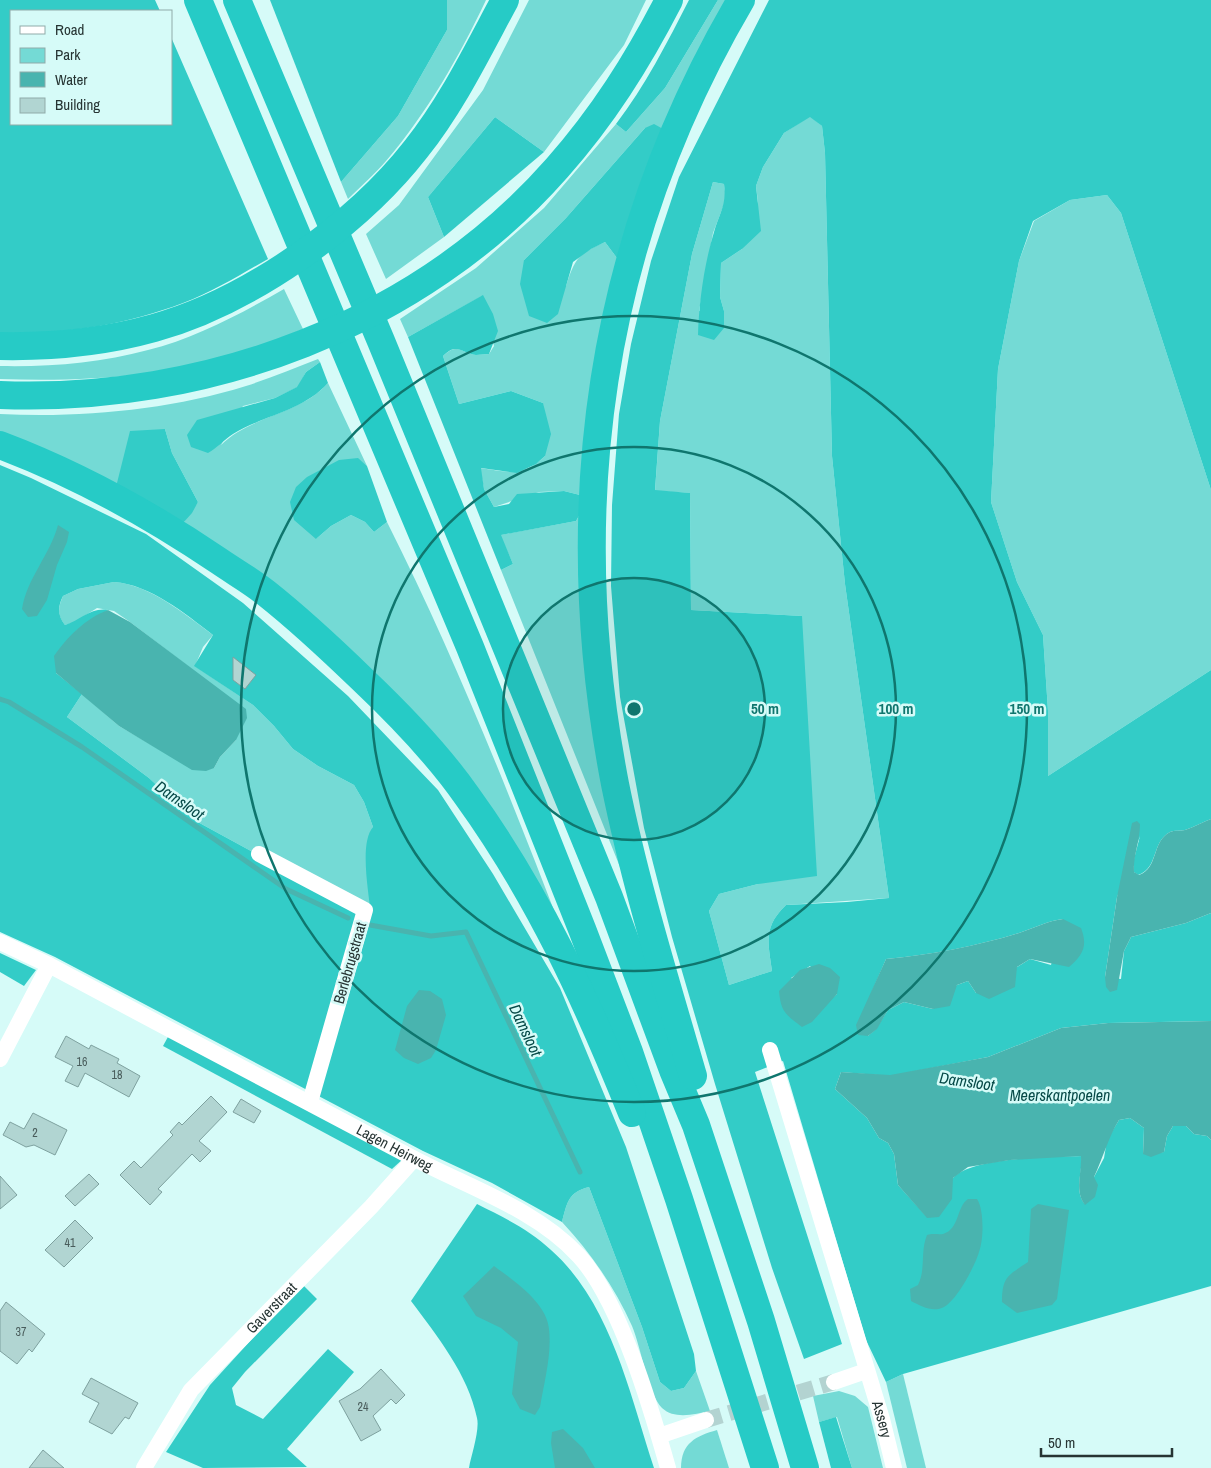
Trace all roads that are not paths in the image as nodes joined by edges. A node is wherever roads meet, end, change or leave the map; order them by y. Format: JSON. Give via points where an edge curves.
{"nodes":[{"id":1,"x":198,"y":0,"type":"edge"},
{"id":2,"x":236,"y":0,"type":"edge"},
{"id":3,"x":505,"y":0,"type":"edge"},
{"id":4,"x":668,"y":0,"type":"edge"},
{"id":5,"x":741,"y":0,"type":"edge"},
{"id":6,"x":0,"y":346,"type":"edge"},
{"id":7,"x":0,"y":395,"type":"edge"},
{"id":8,"x":0,"y":445,"type":"edge"},
{"id":9,"x":259,"y":854,"type":"dead end"},
{"id":10,"x":0,"y":942,"type":"edge"},
{"id":11,"x":49,"y":965,"type":"junction"},
{"id":12,"x":770,"y":1050,"type":"dead end"},
{"id":13,"x":0,"y":1059,"type":"edge"},
{"id":14,"x":310,"y":1102,"type":"junction"},
{"id":15,"x":696,"y":1125,"type":"junction"},
{"id":16,"x":414,"y":1159,"type":"junction"},
{"id":17,"x":689,"y":1228,"type":"junction"},
{"id":18,"x":866,"y":1372,"type":"junction"},
{"id":19,"x":834,"y":1382,"type":"tunnel mouth"},
{"id":20,"x":706,"y":1420,"type":"tunnel mouth"},
{"id":21,"x":659,"y":1436,"type":"junction"},
{"id":22,"x":144,"y":1468,"type":"edge"},
{"id":23,"x":668,"y":1468,"type":"edge"},
{"id":24,"x":765,"y":1468,"type":"edge"},
{"id":25,"x":805,"y":1468,"type":"edge"},
{"id":26,"x":894,"y":1468,"type":"edge"}],
"edges":[{"from":1,"to":17,"type":"highway","via":[[470,647],[629,1052]]},
{"from":2,"to":15,"type":"highway","via":[[381,341],[609,897],[672,1070]]},
{"from":3,"to":6,"type":"highway","via":[[448,102],[417,148],[361,209],[320,243],[260,281],[155,328],[87,342]]},
{"from":4,"to":7,"type":"highway","via":[[638,60],[595,122],[556,170],[461,256],[405,294],[288,351],[228,370],[168,384],[96,394]]},
{"from":5,"to":15,"type":"highway","via":[[696,84],[639,230],[622,291],[599,406],[591,536],[597,654],[615,782],[643,904],[693,1077]]},
{"from":8,"to":17,"type":"highway","via":[[167,526],[265,592],[406,720],[467,796],[525,885],[560,947],[593,1017],[644,1142]]},
{"from":9,"to":14,"type":"street","name":"Berlebrugstraat","via":[[365,910]]},
{"from":10,"to":11,"type":"street","name":"Lagen Heirweg"},
{"from":11,"to":13,"type":"street"},
{"from":11,"to":14,"type":"street","name":"Lagen Heirweg"},
{"from":12,"to":18,"type":"street","name":"Assery"},
{"from":14,"to":16,"type":"street","name":"Lagen Heirweg"},
{"from":15,"to":25,"type":"highway"},
{"from":16,"to":21,"type":"street","name":"Lagen Heirweg","via":[[523,1213],[554,1234],[580,1258],[604,1295],[628,1346]]},
{"from":16,"to":22,"type":"street","name":"Gaverstraat","via":[[191,1390]]},
{"from":17,"to":24,"type":"highway"},
{"from":18,"to":19,"type":"street"},
{"from":18,"to":26,"type":"street","name":"Assery"},
{"from":20,"to":21,"type":"street"},
{"from":21,"to":23,"type":"street","name":"Lagen Heirweg"}]}
